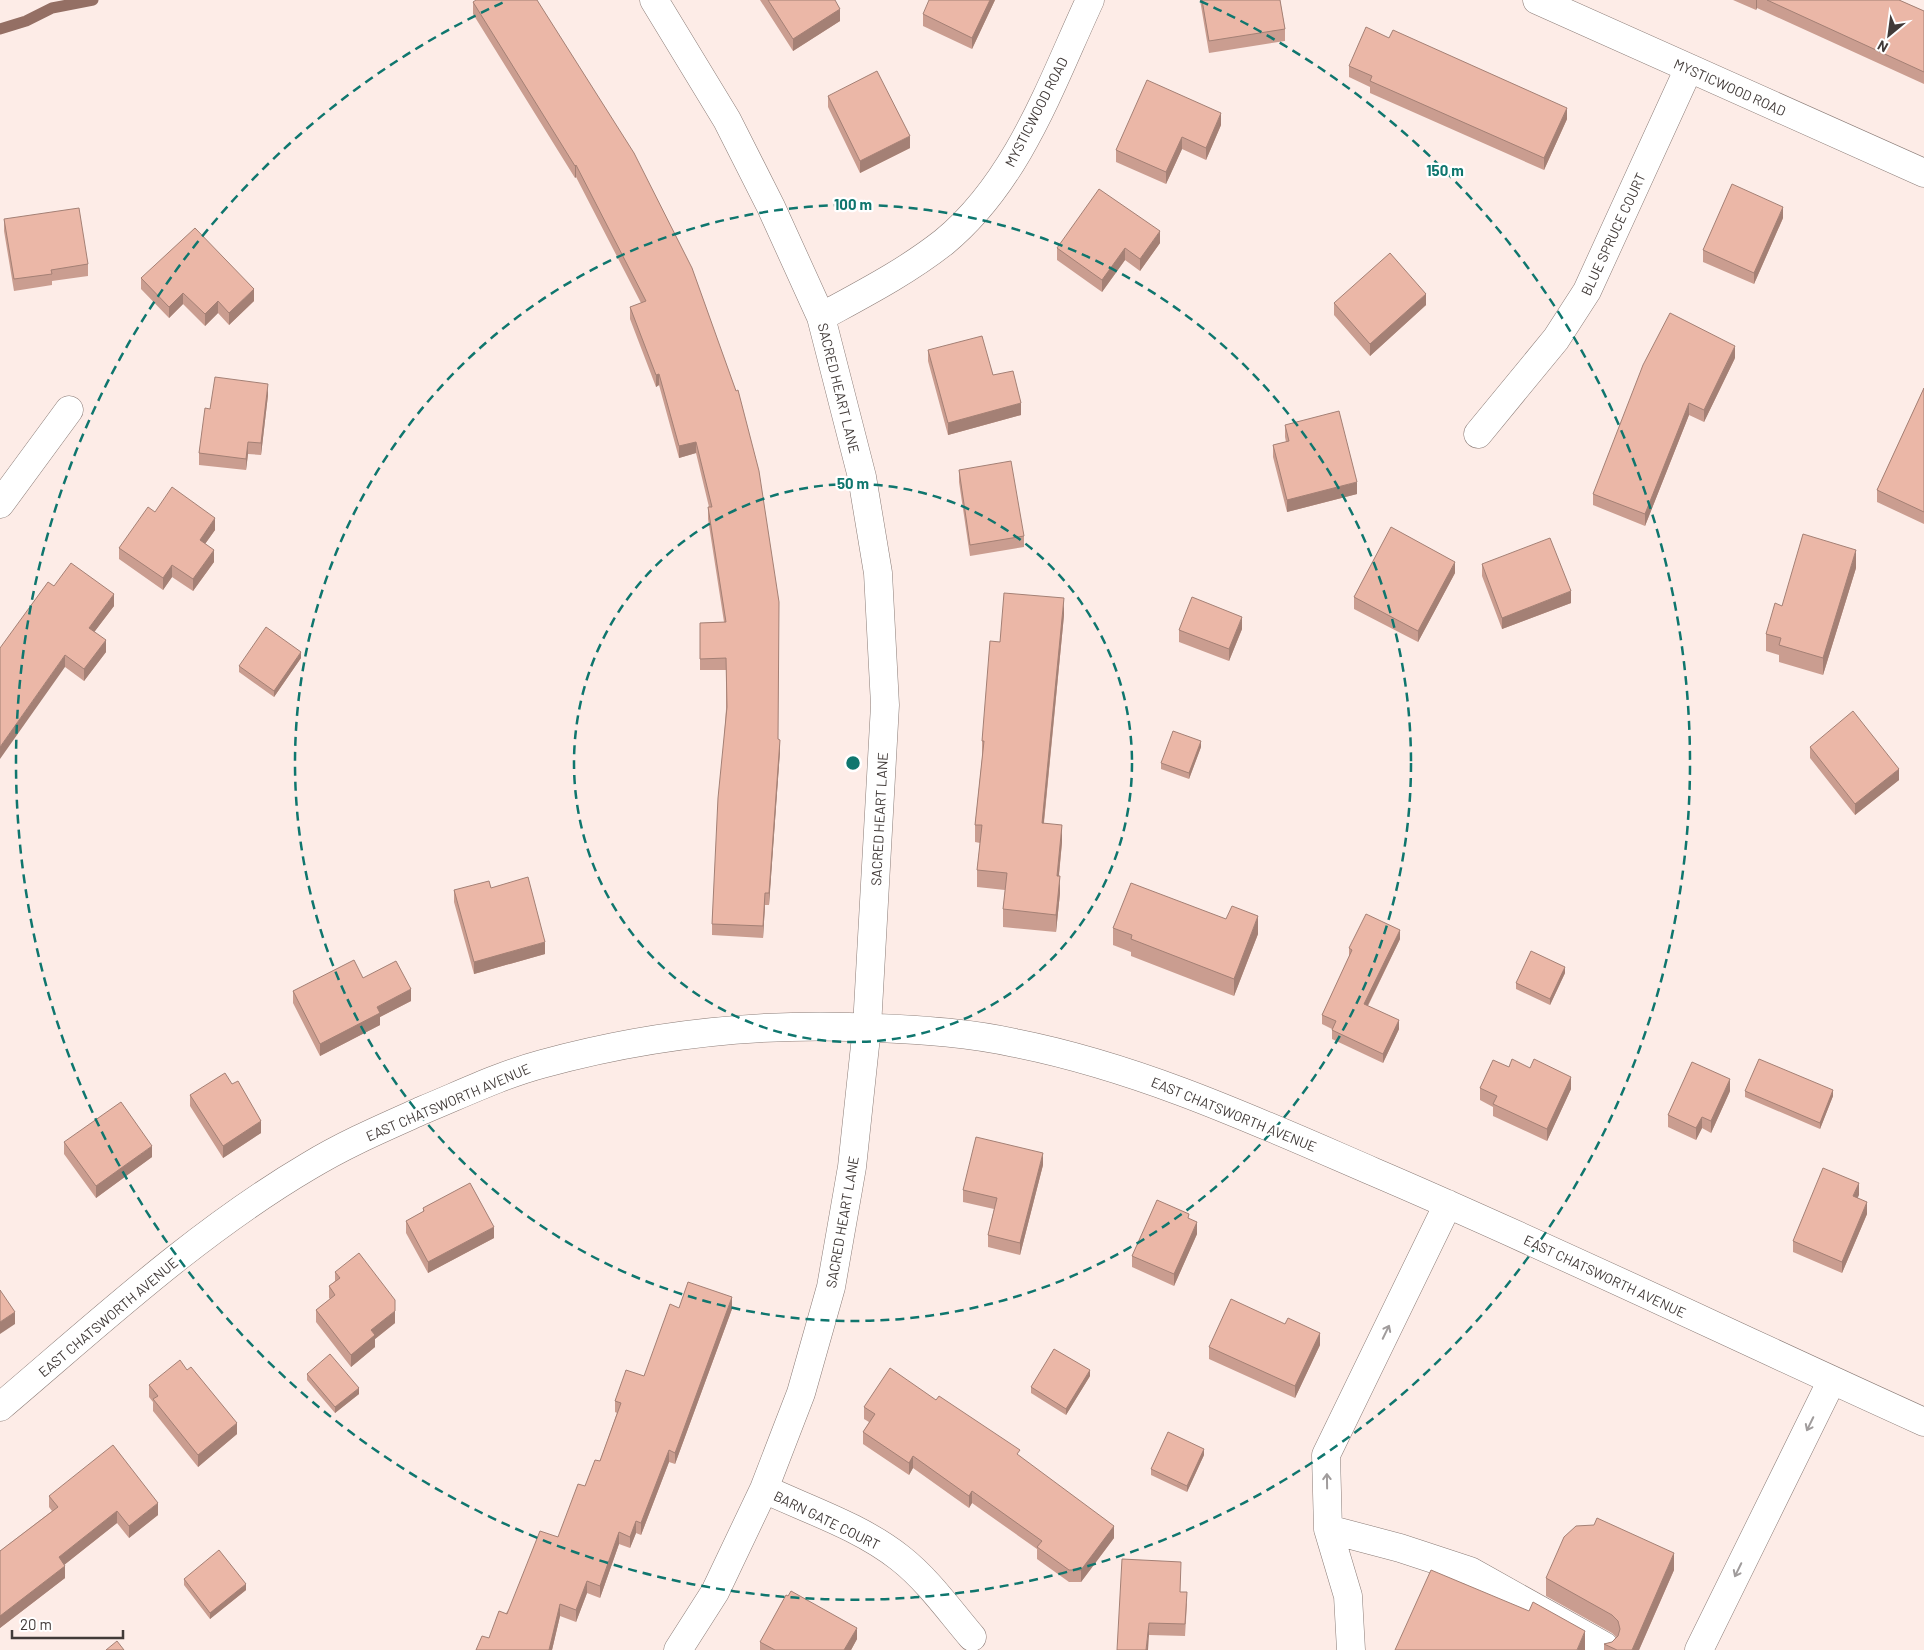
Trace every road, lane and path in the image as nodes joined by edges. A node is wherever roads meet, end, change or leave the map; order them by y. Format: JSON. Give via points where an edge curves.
{"nodes":[{"id":1,"x":654,"y":0,"type":"edge"},
{"id":2,"x":1090,"y":0,"type":"edge"},
{"id":3,"x":1537,"y":0,"type":"edge"},
{"id":4,"x":1689,"y":68,"type":"junction"},
{"id":5,"x":1924,"y":173,"type":"edge"},
{"id":6,"x":821,"y":317,"type":"junction"},
{"id":7,"x":70,"y":410,"type":"dead end"},
{"id":8,"x":1478,"y":434,"type":"dead end"},
{"id":9,"x":0,"y":504,"type":"edge"},
{"id":10,"x":866,"y":1027,"type":"junction"},
{"id":11,"x":1448,"y":1204,"type":"junction"},
{"id":12,"x":1832,"y":1380,"type":"junction"},
{"id":13,"x":0,"y":1408,"type":"edge"},
{"id":14,"x":1924,"y":1422,"type":"edge"},
{"id":15,"x":764,"y":1489,"type":"junction"},
{"id":16,"x":1328,"y":1529,"type":"junction"},
{"id":17,"x":972,"y":1637,"type":"dead end"},
{"id":18,"x":1604,"y":1646,"type":"edge"},
{"id":19,"x":678,"y":1650,"type":"edge"},
{"id":20,"x":1351,"y":1650,"type":"edge"},
{"id":21,"x":1699,"y":1650,"type":"edge"}],
"edges":[{"from":1,"to":6,"type":"street","name":"SACRED HEART LANE","via":[[727,120]]},
{"from":2,"to":6,"type":"street","name":"MYSTICWOOD ROAD","via":[[1031,127],[1005,173],[977,208],[945,240],[904,271]]},
{"from":3,"to":4,"type":"street","name":"MYSTICWOOD ROAD"},
{"from":4,"to":5,"type":"street","name":"MYSTICWOOD ROAD"},
{"from":4,"to":8,"type":"street","name":"BLUE SPRUCE COURT","via":[[1587,291],[1556,339]]},
{"from":6,"to":10,"type":"street","name":"SACRED HEART LANE","via":[[862,477],[878,573],[885,705]]},
{"from":7,"to":9,"type":"street"},
{"from":10,"to":11,"type":"street","name":"EAST CHATSWORTH AVENUE","via":[[942,1031],[1014,1042],[1095,1062],[1181,1090]]},
{"from":10,"to":13,"type":"street","name":"EAST CHATSWORTH AVENUE","via":[[790,1025],[710,1032],[609,1048],[538,1065],[376,1131],[310,1165],[247,1206],[171,1263]]},
{"from":10,"to":15,"type":"street","name":"SACRED HEART LANE","via":[[852,1167],[831,1287],[801,1393]]},
{"from":11,"to":12,"type":"street","name":"EAST CHATSWORTH AVENUE"},
{"from":16,"to":11,"type":"street","one_way":true,"via":[[1326,1455]]},
{"from":12,"to":14,"type":"street","name":"EAST CHATSWORTH AVENUE"},
{"from":12,"to":21,"type":"street","one_way":true},
{"from":15,"to":17,"type":"street","name":"BARN GATE COURT","via":[[870,1538],[899,1557],[920,1575]]},
{"from":15,"to":19,"type":"street","name":"SACRED HEART LANE","via":[[714,1592]]},
{"from":16,"to":18,"type":"street","via":[[1470,1571]]},
{"from":16,"to":20,"type":"street","via":[[1348,1596]]}]}
